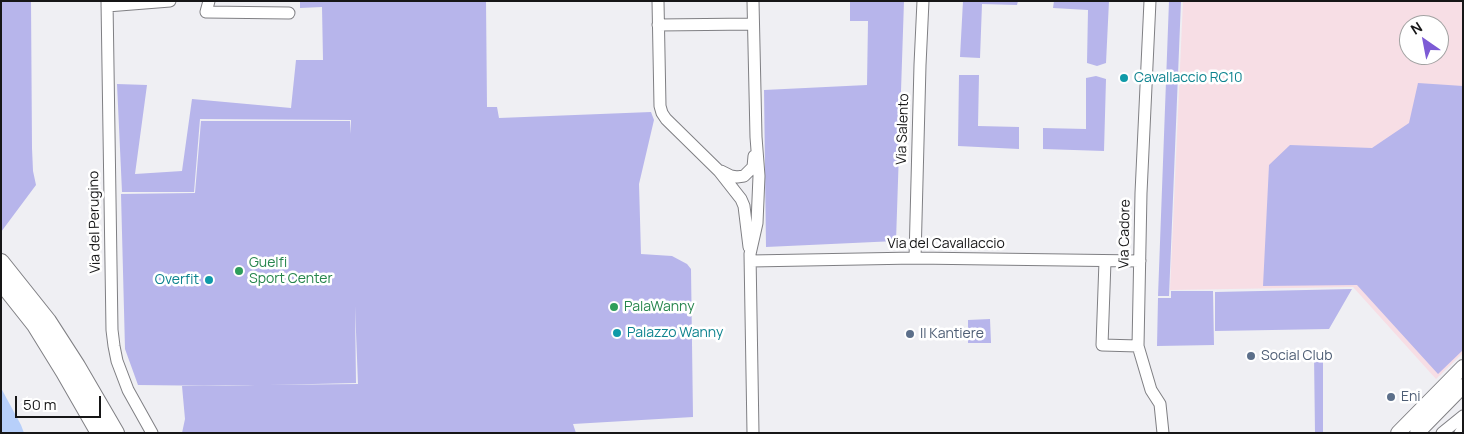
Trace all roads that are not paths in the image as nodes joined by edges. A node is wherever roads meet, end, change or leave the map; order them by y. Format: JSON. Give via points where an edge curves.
{"nodes":[{"id":1,"x":170,"y":1,"type":"edge"},
{"id":2,"x":209,"y":1,"type":"edge"},
{"id":3,"x":658,"y":1,"type":"edge"},
{"id":4,"x":753,"y":1,"type":"edge"},
{"id":5,"x":923,"y":1,"type":"edge"},
{"id":6,"x":1150,"y":1,"type":"edge"},
{"id":7,"x":107,"y":4,"type":"edge"},
{"id":8,"x":289,"y":13,"type":"dead end"},
{"id":9,"x":753,"y":24,"type":"junction"},
{"id":10,"x":658,"y":25,"type":"junction"},
{"id":11,"x":756,"y":137,"type":"junction"},
{"id":12,"x":719,"y":171,"type":"junction"},
{"id":13,"x":750,"y":257,"type":"junction"},
{"id":14,"x":915,"y":258,"type":"junction"},
{"id":15,"x":1105,"y":260,"type":"junction"},
{"id":16,"x":1140,"y":261,"type":"junction"},
{"id":17,"x":1,"y":262,"type":"edge"},
{"id":18,"x":1,"y":282,"type":"edge"},
{"id":19,"x":1138,"y":346,"type":"junction"},
{"id":20,"x":1463,"y":367,"type":"edge"},
{"id":21,"x":1463,"y":386,"type":"edge"},
{"id":22,"x":1463,"y":416,"type":"edge"},
{"id":23,"x":1463,"y":429,"type":"edge"},
{"id":24,"x":99,"y":433,"type":"edge"},
{"id":25,"x":116,"y":433,"type":"edge"},
{"id":26,"x":152,"y":433,"type":"edge"},
{"id":27,"x":753,"y":433,"type":"edge"},
{"id":28,"x":1163,"y":433,"type":"edge"},
{"id":29,"x":1398,"y":433,"type":"edge"},
{"id":30,"x":1417,"y":433,"type":"edge"},
{"id":31,"x":1442,"y":433,"type":"edge"},
{"id":32,"x":1460,"y":433,"type":"edge"}],
"edges":[{"from":1,"to":7,"type":"street"},
{"from":2,"to":8,"type":"street","via":[[206,12]]},
{"from":3,"to":10,"type":"street"},
{"from":4,"to":9,"type":"street"},
{"from":5,"to":14,"type":"street","name":"Via Salento"},
{"from":6,"to":16,"type":"street","name":"Via Cadore"},
{"from":7,"to":26,"type":"street","name":"Via del Perugino","via":[[114,346],[128,390]]},
{"from":9,"to":10,"type":"street"},
{"from":9,"to":11,"type":"street"},
{"from":10,"to":12,"type":"street","via":[[662,113]]},
{"from":11,"to":12,"type":"street","via":[[754,164],[749,172],[737,178]]},
{"from":11,"to":13,"type":"street","via":[[758,206]]},
{"from":12,"to":13,"type":"street","via":[[744,206]]},
{"from":13,"to":14,"type":"street","name":"Via del Cavallaccio"},
{"from":13,"to":27,"type":"street"},
{"from":14,"to":15,"type":"street","name":"Via del Cavallaccio"},
{"from":15,"to":16,"type":"street","name":"Via del Cavallaccio"},
{"from":15,"to":19,"type":"street","name":"Via Cadore","via":[[1102,345]]},
{"from":16,"to":19,"type":"street","name":"Via Cadore"},
{"from":17,"to":25,"type":"highway","via":[[48,321]]},
{"from":18,"to":24,"type":"highway","via":[[35,325]]},
{"from":19,"to":28,"type":"street","via":[[1151,390],[1160,404]]},
{"from":20,"to":29,"type":"main road"},
{"from":21,"to":30,"type":"main road"},
{"from":22,"to":31,"type":"street"},
{"from":23,"to":32,"type":"street"}]}
